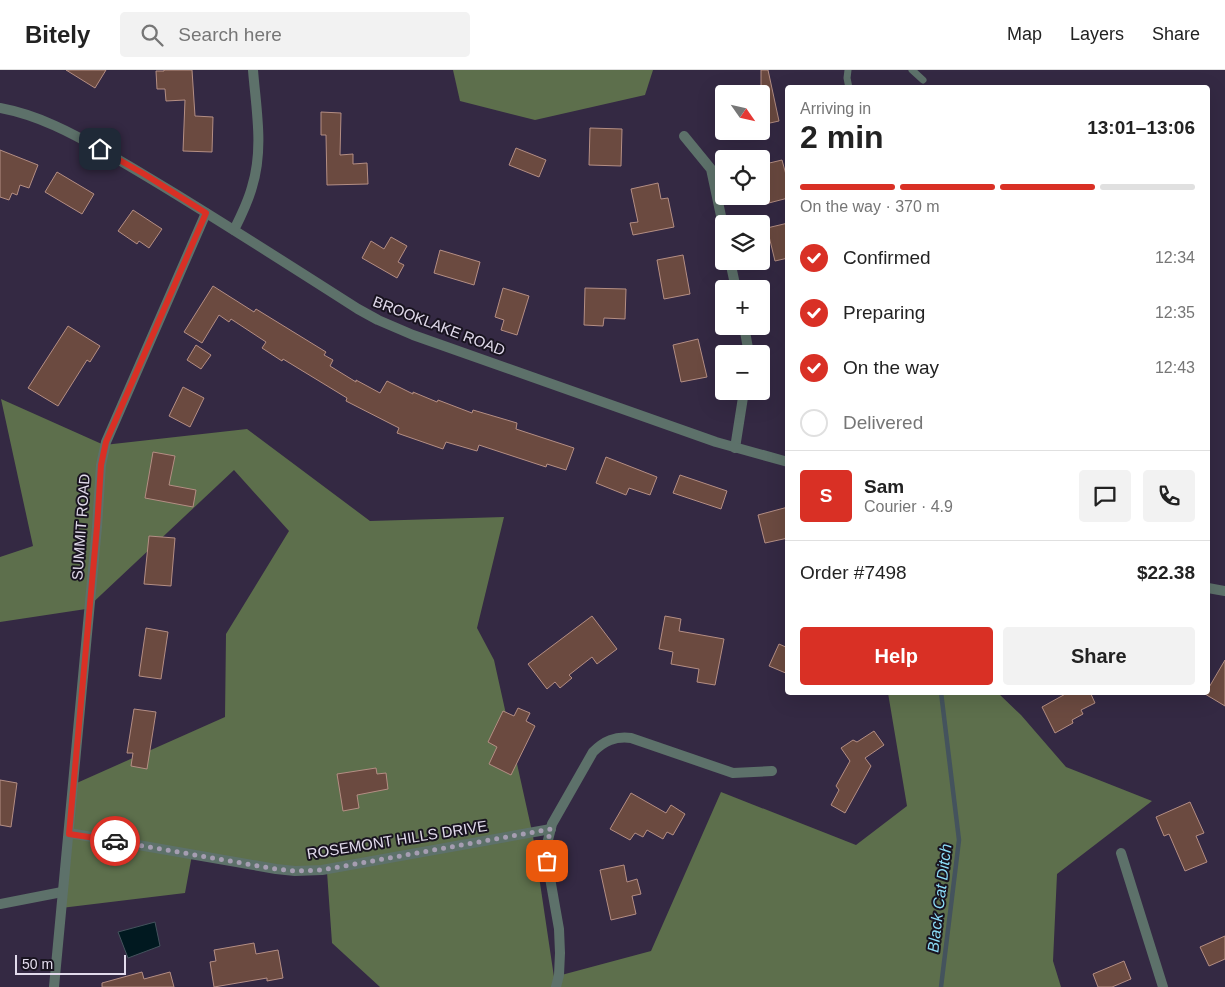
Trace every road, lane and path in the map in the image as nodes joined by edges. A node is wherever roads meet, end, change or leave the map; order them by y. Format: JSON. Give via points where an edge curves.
{"nodes":[{"id":1,"x":253,"y":70,"type":"edge"},
{"id":2,"x":848,"y":70,"type":"edge"},
{"id":3,"x":912,"y":70,"type":"edge"},
{"id":4,"x":923,"y":80,"type":"dead end"},
{"id":5,"x":848,"y":85,"type":"edge"},
{"id":6,"x":0,"y":108,"type":"edge"},
{"id":7,"x":684,"y":136,"type":"dead end"},
{"id":8,"x":206,"y":213,"type":"junction"},
{"id":9,"x":721,"y":215,"type":"edge"},
{"id":10,"x":234,"y":230,"type":"junction"},
{"id":11,"x":743,"y":400,"type":"edge"},
{"id":12,"x":735,"y":448,"type":"junction"},
{"id":13,"x":785,"y":461,"type":"edge"},
{"id":14,"x":1210,"y":588,"type":"edge"},
{"id":15,"x":1225,"y":591,"type":"edge"},
{"id":16,"x":772,"y":771,"type":"dead end"},
{"id":17,"x":551,"y":829,"type":"junction"},
{"id":18,"x":69,"y":834,"type":"junction"},
{"id":19,"x":1121,"y":853,"type":"dead end"},
{"id":20,"x":62,"y":892,"type":"junction"},
{"id":21,"x":0,"y":904,"type":"edge"},
{"id":22,"x":54,"y":987,"type":"edge"},
{"id":23,"x":556,"y":987,"type":"edge"},
{"id":24,"x":1163,"y":987,"type":"edge"}],
"edges":[{"from":1,"to":10,"type":"street","via":[[258,153],[249,198]]},
{"from":2,"to":5,"type":"lane"},
{"from":3,"to":4,"type":"lane"},
{"from":6,"to":8,"type":"street","name":"BROOKLAKE ROAD","via":[[42,120],[70,133]]},
{"from":7,"to":9,"type":"street","via":[[711,169]]},
{"from":8,"to":10,"type":"street","name":"BROOKLAKE ROAD"},
{"from":8,"to":18,"type":"street","name":"SUMMIT ROAD","via":[[106,442],[101,465]]},
{"from":10,"to":12,"type":"street","name":"BROOKLAKE ROAD","via":[[387,324]]},
{"from":11,"to":12,"type":"street"},
{"from":12,"to":13,"type":"street","name":"BROOKLAKE ROAD"},
{"from":14,"to":15,"type":"street"},
{"from":16,"to":17,"type":"street","via":[[733,773],[632,738],[611,739],[592,752]]},
{"from":17,"to":18,"type":"street","name":"ROSEMONT HILLS DRIVE","via":[[322,870],[295,871]]},
{"from":17,"to":23,"type":"street","via":[[547,861],[560,953]]},
{"from":18,"to":20,"type":"street"},
{"from":19,"to":24,"type":"street"},
{"from":20,"to":21,"type":"street"},
{"from":20,"to":22,"type":"street"}]}
